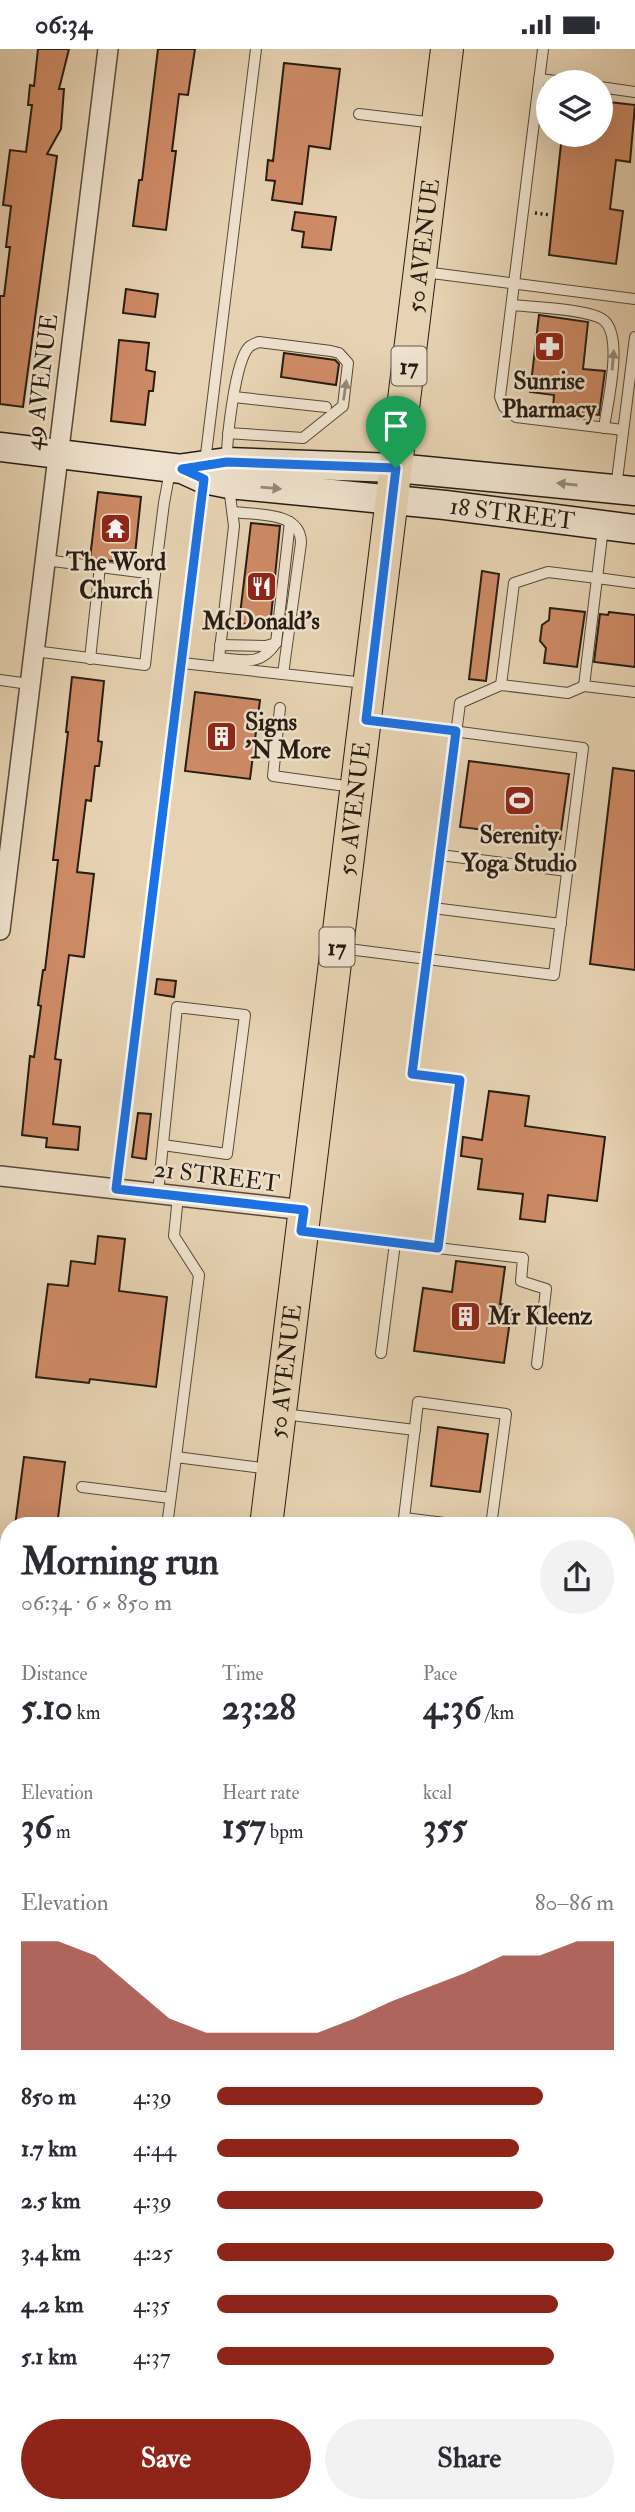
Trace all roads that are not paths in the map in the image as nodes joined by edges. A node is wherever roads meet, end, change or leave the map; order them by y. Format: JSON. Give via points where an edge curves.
{"nodes":[{"id":1,"x":107,"y":49,"type":"edge"},
{"id":2,"x":256,"y":49,"type":"edge"},
{"id":3,"x":447,"y":49,"type":"edge"},
{"id":4,"x":543,"y":49,"type":"edge"},
{"id":5,"x":541,"y":70,"type":"edge"},
{"id":6,"x":613,"y":89,"type":"edge"},
{"id":7,"x":635,"y":92,"type":"edge"},
{"id":8,"x":536,"y":110,"type":"edge"},
{"id":9,"x":359,"y":114,"type":"dead end"},
{"id":10,"x":438,"y":123,"type":"junction"},
{"id":11,"x":420,"y":272,"type":"junction"},
{"id":12,"x":514,"y":283,"type":"junction"},
{"id":13,"x":635,"y":299,"type":"edge"},
{"id":14,"x":512,"y":305,"type":"junction"},
{"id":15,"x":635,"y":337,"type":"edge"},
{"id":16,"x":234,"y":397,"type":"junction"},
{"id":17,"x":326,"y":407,"type":"dead end"},
{"id":18,"x":628,"y":423,"type":"edge"},
{"id":19,"x":604,"y":428,"type":"junction"},
{"id":20,"x":228,"y":433,"type":"junction"},
{"id":21,"x":0,"y":447,"type":"edge"},
{"id":22,"x":57,"y":453,"type":"junction"},
{"id":23,"x":396,"y":468,"type":"junction"},
{"id":24,"x":203,"y":471,"type":"junction"},
{"id":25,"x":626,"y":490,"type":"edge"},
{"id":26,"x":392,"y":501,"type":"junction"},
{"id":27,"x":233,"y":512,"type":"junction"},
{"id":28,"x":290,"y":522,"type":"junction"},
{"id":29,"x":603,"y":525,"type":"junction"},
{"id":30,"x":635,"y":529,"type":"edge"},
{"id":31,"x":44,"y":559,"type":"junction"},
{"id":32,"x":100,"y":566,"type":"junction"},
{"id":33,"x":156,"y":574,"type":"junction"},
{"id":34,"x":597,"y":578,"type":"junction"},
{"id":35,"x":635,"y":583,"type":"edge"},
{"id":36,"x":276,"y":643,"type":"junction"},
{"id":37,"x":220,"y":645,"type":"junction"},
{"id":38,"x":33,"y":651,"type":"junction"},
{"id":39,"x":90,"y":659,"type":"junction"},
{"id":40,"x":181,"y":663,"type":"junction"},
{"id":41,"x":218,"y":663,"type":"junction"},
{"id":42,"x":283,"y":674,"type":"junction"},
{"id":43,"x":0,"y":680,"type":"edge"},
{"id":44,"x":370,"y":683,"type":"junction"},
{"id":45,"x":29,"y":684,"type":"junction"},
{"id":46,"x":500,"y":685,"type":"junction"},
{"id":47,"x":584,"y":686,"type":"junction"},
{"id":48,"x":635,"y":692,"type":"edge"},
{"id":49,"x":280,"y":708,"type":"dead end"},
{"id":50,"x":366,"y":720,"type":"junction"},
{"id":51,"x":456,"y":731,"type":"junction"},
{"id":52,"x":357,"y":787,"type":"junction"},
{"id":53,"x":440,"y":855,"type":"junction"},
{"id":54,"x":567,"y":871,"type":"junction"},
{"id":55,"x":433,"y":908,"type":"junction"},
{"id":56,"x":561,"y":924,"type":"junction"},
{"id":57,"x":0,"y":930,"type":"edge"},
{"id":58,"x":337,"y":948,"type":"junction"},
{"id":59,"x":426,"y":959,"type":"junction"},
{"id":60,"x":163,"y":1145,"type":"junction"},
{"id":61,"x":0,"y":1176,"type":"edge"},
{"id":62,"x":116,"y":1189,"type":"junction"},
{"id":63,"x":158,"y":1193,"type":"junction"},
{"id":64,"x":178,"y":1196,"type":"junction"},
{"id":65,"x":302,"y":1221,"type":"junction"},
{"id":66,"x":394,"y":1243,"type":"junction"},
{"id":67,"x":438,"y":1248,"type":"junction"},
{"id":68,"x":381,"y":1353,"type":"dead end"},
{"id":69,"x":537,"y":1364,"type":"dead end"},
{"id":70,"x":279,"y":1413,"type":"junction"},
{"id":71,"x":415,"y":1430,"type":"junction"},
{"id":72,"x":176,"y":1457,"type":"junction"},
{"id":73,"x":273,"y":1469,"type":"junction"},
{"id":74,"x":82,"y":1487,"type":"dead end"},
{"id":75,"x":170,"y":1498,"type":"junction"},
{"id":76,"x":168,"y":1517,"type":"edge"},
{"id":77,"x":267,"y":1517,"type":"edge"},
{"id":78,"x":404,"y":1517,"type":"edge"},
{"id":79,"x":492,"y":1517,"type":"edge"}],
"edges":[{"from":1,"to":22,"type":"street","name":"49 AVENUE"},
{"from":2,"to":24,"type":"lane"},
{"from":3,"to":10,"type":"main road","name":"50 AVENUE","number":"17"},
{"from":4,"to":5,"type":"lane"},
{"from":6,"to":7,"type":"lane"},
{"from":8,"to":12,"type":"lane"},
{"from":9,"to":10,"type":"lane"},
{"from":10,"to":11,"type":"main road","name":"50 AVENUE","number":"17"},
{"from":11,"to":12,"type":"lane"},
{"from":11,"to":23,"type":"main road","name":"50 AVENUE","number":"17"},
{"from":12,"to":13,"type":"lane"},
{"from":12,"to":14,"type":"lane"},
{"from":19,"to":14,"type":"lane","one_way":true,"via":[[613,357],[608,324],[591,314]]},
{"from":14,"to":19,"type":"lane","via":[[500,390],[504,407],[516,417]]},
{"from":15,"to":18,"type":"lane"},
{"from":16,"to":17,"type":"lane"},
{"from":16,"to":20,"type":"lane"},
{"from":20,"to":16,"type":"lane","one_way":true,"via":[[303,438],[343,406],[348,363],[331,351],[259,342],[249,346],[243,357]]},
{"from":18,"to":19,"type":"lane"},
{"from":18,"to":25,"type":"lane"},
{"from":20,"to":24,"type":"lane"},
{"from":21,"to":22,"type":"street","name":"18 STREET"},
{"from":22,"to":24,"type":"street","name":"18 STREET"},
{"from":22,"to":31,"type":"street","name":"49 AVENUE"},
{"from":23,"to":24,"type":"street","name":"18 STREET"},
{"from":25,"to":23,"type":"street","name":"18 STREET","one_way":true},
{"from":23,"to":26,"type":"main road","name":"50 AVENUE","number":"17"},
{"from":24,"to":26,"type":"street","name":"18 STREET","one_way":true},
{"from":24,"to":27,"type":"lane"},
{"from":24,"to":33,"type":"lane","via":[[164,503]]},
{"from":24,"to":40,"type":"lane"},
{"from":26,"to":29,"type":"street","name":"18 STREET"},
{"from":26,"to":44,"type":"main road","name":"50 AVENUE","number":"17"},
{"from":27,"to":28,"type":"lane"},
{"from":27,"to":37,"type":"lane"},
{"from":28,"to":36,"type":"lane"},
{"from":28,"to":42,"type":"lane","via":[[300,532],[301,543]]},
{"from":29,"to":30,"type":"street","name":"18 STREET"},
{"from":29,"to":34,"type":"lane"},
{"from":31,"to":32,"type":"lane"},
{"from":31,"to":38,"type":"street","name":"49 AVENUE"},
{"from":32,"to":33,"type":"lane"},
{"from":32,"to":39,"type":"lane"},
{"from":33,"to":39,"type":"lane","via":[[145,665]]},
{"from":34,"to":35,"type":"lane"},
{"from":34,"to":46,"type":"lane","via":[[548,572],[514,583]]},
{"from":34,"to":47,"type":"lane"},
{"from":36,"to":37,"type":"lane"},
{"from":36,"to":41,"type":"lane","via":[[268,655],[254,661]]},
{"from":37,"to":41,"type":"lane"},
{"from":38,"to":39,"type":"lane"},
{"from":38,"to":45,"type":"street","name":"49 AVENUE"},
{"from":40,"to":41,"type":"lane"},
{"from":40,"to":62,"type":"lane"},
{"from":41,"to":42,"type":"lane"},
{"from":42,"to":44,"type":"lane"},
{"from":43,"to":45,"type":"lane"},
{"from":44,"to":50,"type":"main road","name":"50 AVENUE","number":"17"},
{"from":45,"to":57,"type":"street","name":"49 AVENUE"},
{"from":46,"to":47,"type":"lane","via":[[568,692]]},
{"from":46,"to":51,"type":"lane","via":[[460,703]]},
{"from":47,"to":48,"type":"lane"},
{"from":49,"to":52,"type":"lane","via":[[273,776]]},
{"from":50,"to":51,"type":"lane"},
{"from":50,"to":52,"type":"main road","name":"50 AVENUE","number":"17"},
{"from":51,"to":53,"type":"lane"},
{"from":51,"to":54,"type":"lane","via":[[583,748]]},
{"from":52,"to":58,"type":"main road","name":"50 AVENUE","number":"17"},
{"from":53,"to":54,"type":"lane"},
{"from":53,"to":55,"type":"lane"},
{"from":54,"to":56,"type":"lane"},
{"from":55,"to":56,"type":"lane"},
{"from":55,"to":59,"type":"lane"},
{"from":56,"to":59,"type":"lane","via":[[554,975]]},
{"from":58,"to":59,"type":"lane"},
{"from":58,"to":65,"type":"main road","name":"50 AVENUE","number":"17"},
{"from":59,"to":67,"type":"lane","via":[[412,1074],[460,1080]]},
{"from":60,"to":60,"type":"lane","via":[[177,1007],[245,1015],[227,1153]]},
{"from":60,"to":63,"type":"lane"},
{"from":61,"to":62,"type":"street","name":"21 STREET"},
{"from":62,"to":63,"type":"street","name":"21 STREET"},
{"from":63,"to":64,"type":"street","name":"21 STREET"},
{"from":64,"to":65,"type":"street","name":"21 STREET"},
{"from":64,"to":72,"type":"lane","via":[[174,1236],[199,1275]]},
{"from":65,"to":66,"type":"lane"},
{"from":65,"to":70,"type":"main road","name":"50 AVENUE","number":"17"},
{"from":66,"to":67,"type":"lane"},
{"from":66,"to":68,"type":"lane"},
{"from":67,"to":69,"type":"lane","via":[[523,1258],[521,1281],[546,1289]]},
{"from":70,"to":71,"type":"lane"},
{"from":70,"to":73,"type":"main road","name":"50 AVENUE","number":"17"},
{"from":71,"to":78,"type":"lane"},
{"from":71,"to":79,"type":"lane","via":[[418,1402],[506,1414]]},
{"from":72,"to":73,"type":"lane"},
{"from":72,"to":75,"type":"lane"},
{"from":73,"to":77,"type":"main road","name":"50 AVENUE","number":"17"},
{"from":74,"to":75,"type":"lane"},
{"from":75,"to":76,"type":"lane"}]}
